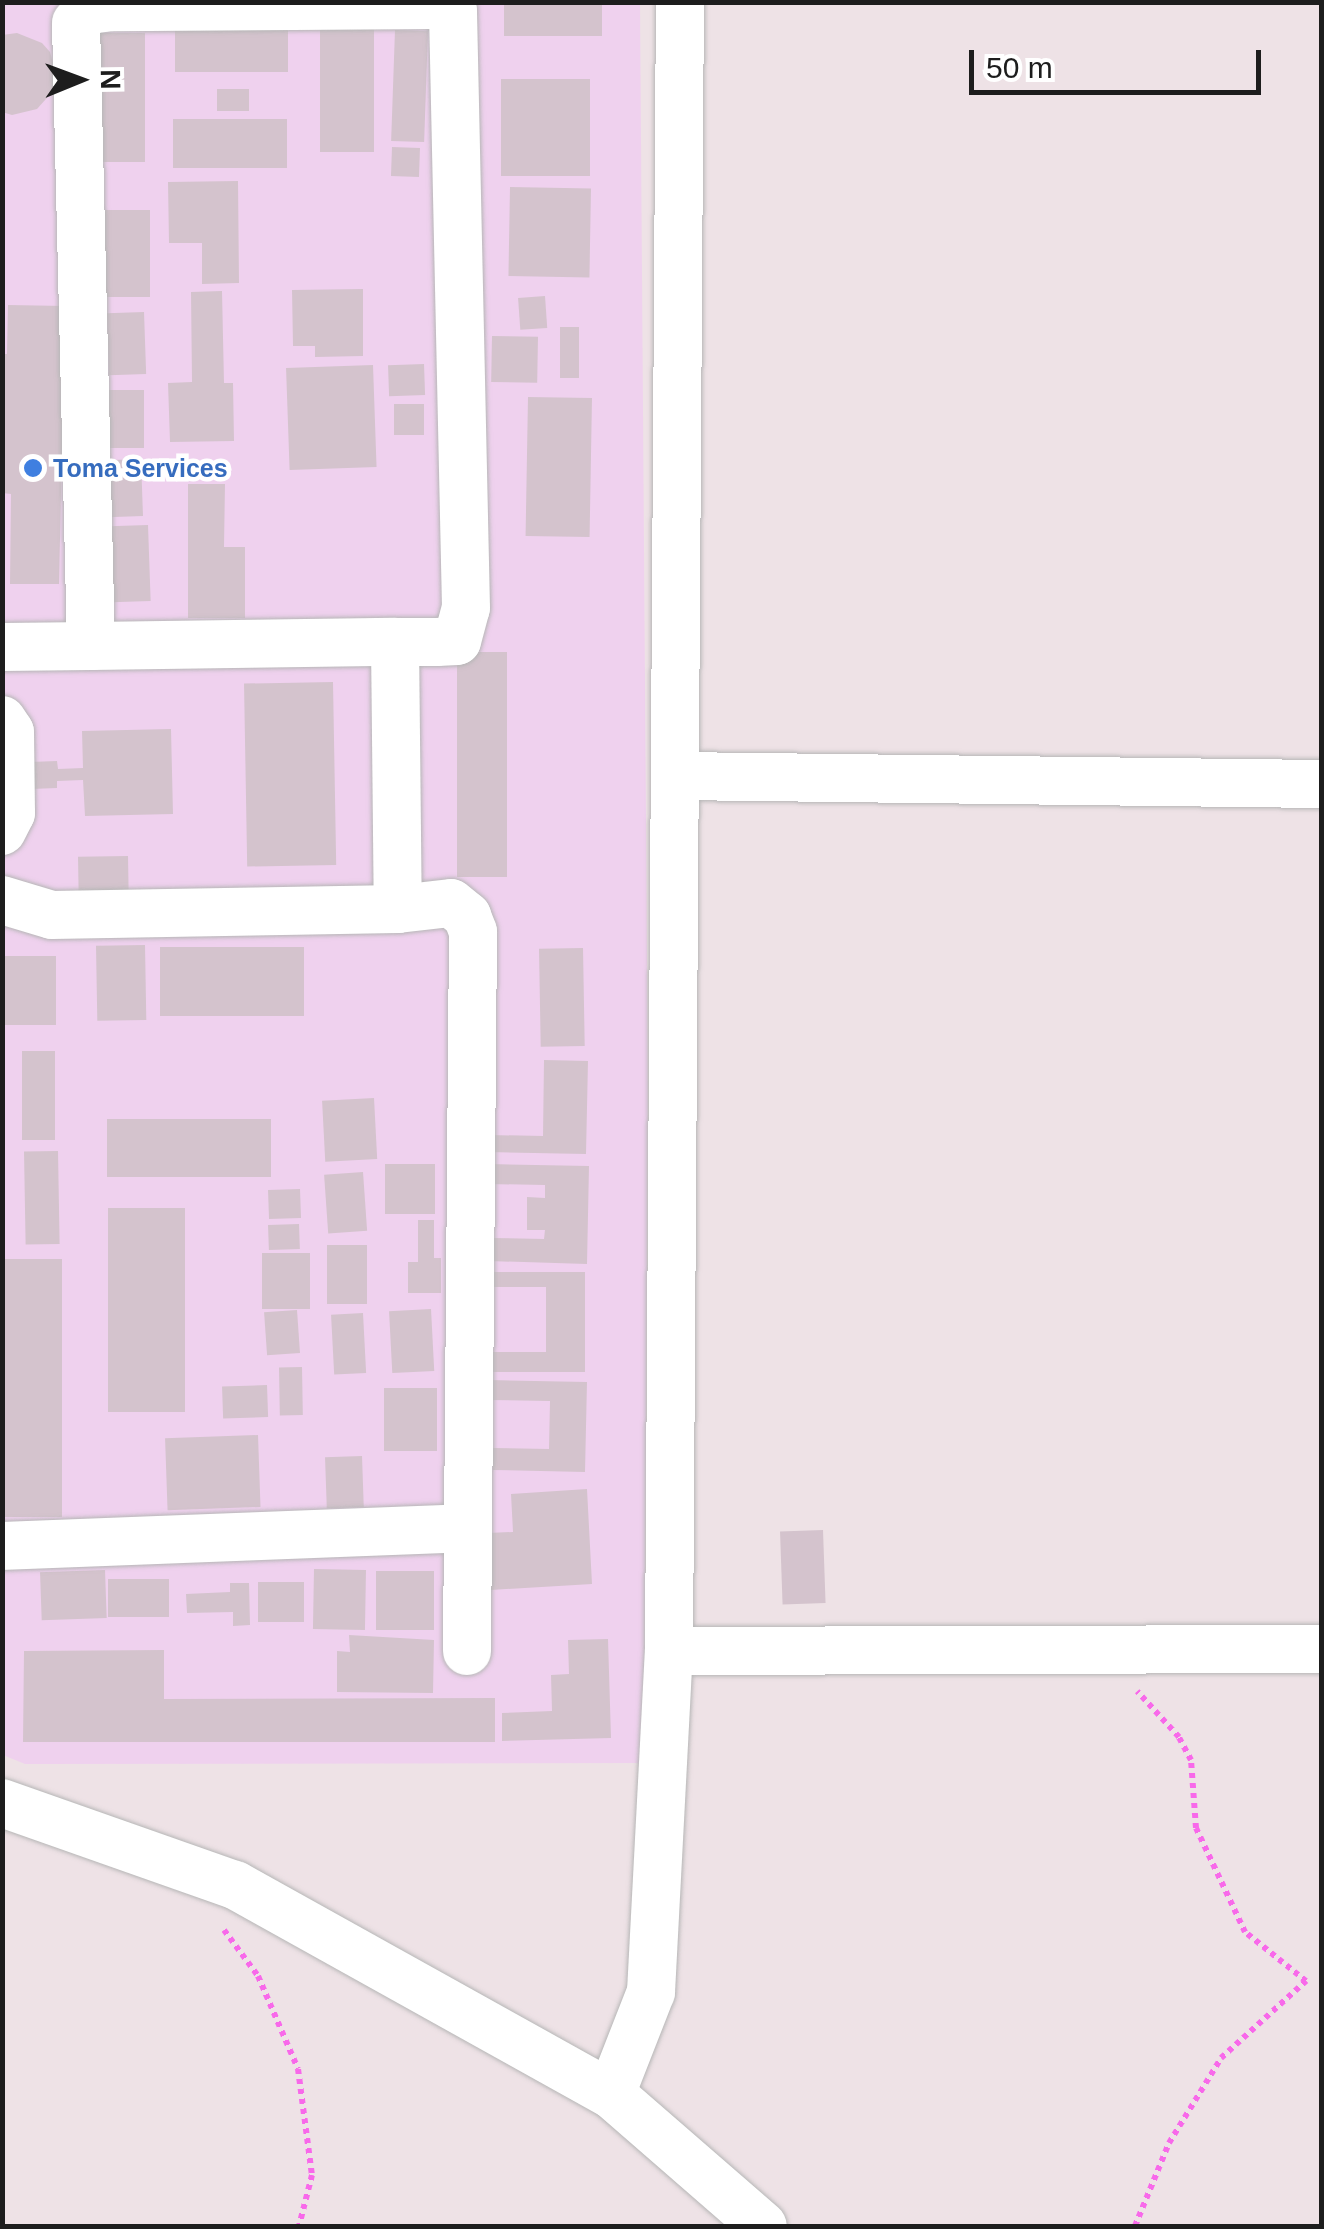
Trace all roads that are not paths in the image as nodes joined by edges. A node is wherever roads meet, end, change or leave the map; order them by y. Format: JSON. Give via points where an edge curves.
{"nodes":[{"id":1,"x":680,"y":2,"type":"edge"},
{"id":2,"x":395,"y":642,"type":"junction"},
{"id":3,"x":2,"y":646,"type":"edge"},
{"id":4,"x":90,"y":646,"type":"junction"},
{"id":5,"x":2,"y":720,"type":"edge"},
{"id":6,"x":676,"y":776,"type":"junction"},
{"id":7,"x":1322,"y":784,"type":"edge"},
{"id":8,"x":2,"y":831,"type":"edge"},
{"id":9,"x":2,"y":900,"type":"edge"},
{"id":10,"x":398,"y":909,"type":"junction"},
{"id":11,"x":466,"y":1528,"type":"junction"},
{"id":12,"x":2,"y":1546,"type":"edge"},
{"id":13,"x":1322,"y":1649,"type":"edge"},
{"id":14,"x":467,"y":1651,"type":"dead end"},
{"id":15,"x":669,"y":1651,"type":"junction"},
{"id":16,"x":2,"y":1803,"type":"edge"},
{"id":17,"x":611,"y":2094,"type":"junction"},
{"id":18,"x":763,"y":2226,"type":"edge"}],
"edges":[{"from":1,"to":6,"type":"street"},
{"from":2,"to":4,"type":"street"},
{"from":2,"to":4,"type":"street","via":[[457,640],[466,608],[454,11],[436,5],[112,7],[89,10],[76,23]]},
{"from":2,"to":10,"type":"street"},
{"from":3,"to":4,"type":"street"},
{"from":5,"to":8,"type":"street","via":[[10,732],[11,813]]},
{"from":6,"to":7,"type":"street"},
{"from":6,"to":15,"type":"street"},
{"from":9,"to":10,"type":"street","via":[[52,915]]},
{"from":10,"to":11,"type":"street","via":[[451,903],[474,932]]},
{"from":11,"to":12,"type":"street"},
{"from":11,"to":14,"type":"street"},
{"from":13,"to":15,"type":"street"},
{"from":15,"to":17,"type":"street","via":[[651,1992]]},
{"from":16,"to":17,"type":"street","via":[[235,1885]]},
{"from":17,"to":18,"type":"street"}]}
